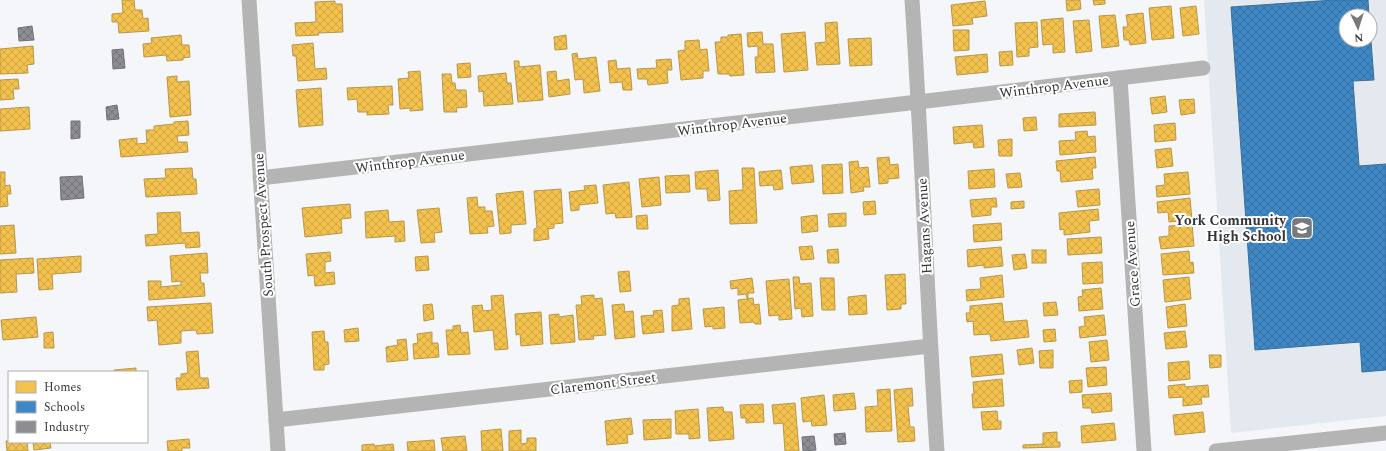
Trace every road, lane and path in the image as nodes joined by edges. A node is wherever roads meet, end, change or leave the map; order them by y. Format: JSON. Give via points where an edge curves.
{"nodes":[{"id":1,"x":249,"y":0,"type":"edge"},
{"id":2,"x":912,"y":0,"type":"edge"},
{"id":3,"x":1203,"y":68,"type":"dead end"},
{"id":4,"x":1120,"y":78,"type":"junction"},
{"id":5,"x":918,"y":102,"type":"junction"},
{"id":6,"x":260,"y":178,"type":"junction"},
{"id":7,"x":930,"y":346,"type":"junction"},
{"id":8,"x":276,"y":420,"type":"junction"},
{"id":9,"x":1386,"y":433,"type":"edge"},
{"id":10,"x":1316,"y":446,"type":"edge"},
{"id":11,"x":278,"y":451,"type":"edge"},
{"id":12,"x":937,"y":451,"type":"edge"},
{"id":13,"x":1144,"y":451,"type":"edge"},
{"id":14,"x":1216,"y":451,"type":"edge"}],
"edges":[{"from":1,"to":6,"type":"street","name":"South Prospect Avenue"},
{"from":2,"to":5,"type":"street","name":"Hagans Avenue"},
{"from":3,"to":4,"type":"street","name":"Winthrop Avenue"},
{"from":4,"to":5,"type":"street","name":"Winthrop Avenue"},
{"from":4,"to":13,"type":"street","name":"Grace Avenue"},
{"from":5,"to":6,"type":"street","name":"Winthrop Avenue"},
{"from":5,"to":7,"type":"street","name":"Hagans Avenue"},
{"from":6,"to":8,"type":"street","name":"South Prospect Avenue"},
{"from":7,"to":8,"type":"street","name":"Claremont Street"},
{"from":7,"to":12,"type":"street","name":"Hagans Avenue"},
{"from":8,"to":11,"type":"street","name":"South Prospect Avenue"},
{"from":9,"to":10,"type":"street"},
{"from":10,"to":14,"type":"street"}]}
